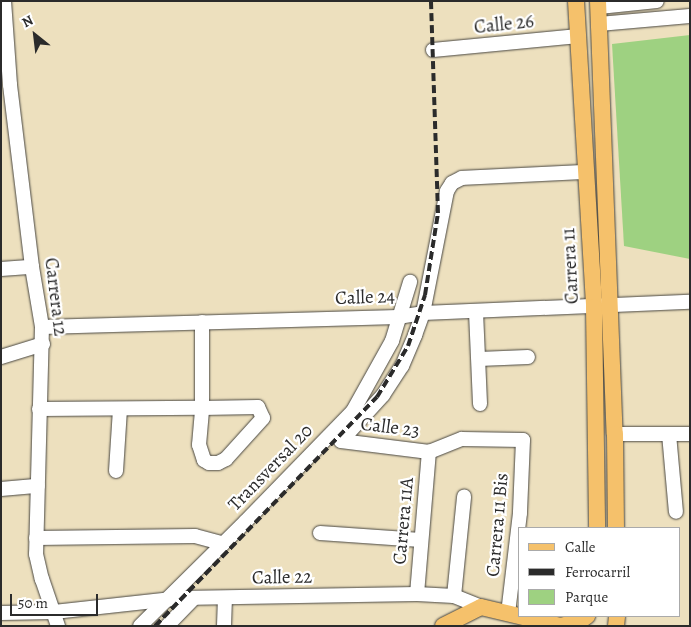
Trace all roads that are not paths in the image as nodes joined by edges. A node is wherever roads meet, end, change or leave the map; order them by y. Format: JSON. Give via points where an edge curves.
{"nodes":[{"id":1,"x":4,"y":1,"type":"edge"},
{"id":2,"x":576,"y":1,"type":"edge"},
{"id":3,"x":657,"y":1,"type":"edge"},
{"id":4,"x":598,"y":4,"type":"edge"},
{"id":5,"x":690,"y":16,"type":"edge"},
{"id":6,"x":599,"y":24,"type":"junction"},
{"id":7,"x":578,"y":36,"type":"junction"},
{"id":8,"x":433,"y":50,"type":"dead end"},
{"id":9,"x":6,"y":90,"type":"edge"},
{"id":10,"x":586,"y":172,"type":"junction"},
{"id":11,"x":32,"y":267,"type":"junction"},
{"id":12,"x":1,"y":269,"type":"edge"},
{"id":13,"x":410,"y":282,"type":"dead end"},
{"id":14,"x":690,"y":302,"type":"edge"},
{"id":15,"x":602,"y":307,"type":"junction"},
{"id":16,"x":476,"y":312,"type":"junction"},
{"id":17,"x":423,"y":313,"type":"junction"},
{"id":18,"x":398,"y":316,"type":"junction"},
{"id":19,"x":202,"y":322,"type":"junction"},
{"id":20,"x":42,"y":327,"type":"junction"},
{"id":21,"x":43,"y":344,"type":"junction"},
{"id":22,"x":1,"y":357,"type":"edge"},
{"id":23,"x":528,"y":357,"type":"dead end"},
{"id":24,"x":478,"y":359,"type":"junction"},
{"id":25,"x":480,"y":404,"type":"dead end"},
{"id":26,"x":202,"y":408,"type":"junction"},
{"id":27,"x":39,"y":409,"type":"junction"},
{"id":28,"x":120,"y":409,"type":"junction"},
{"id":29,"x":615,"y":434,"type":"junction"},
{"id":30,"x":669,"y":434,"type":"junction"},
{"id":31,"x":690,"y":434,"type":"edge"},
{"id":32,"x":523,"y":440,"type":"joint"},
{"id":33,"x":341,"y":441,"type":"joint"},
{"id":34,"x":428,"y":452,"type":"junction"},
{"id":35,"x":116,"y":471,"type":"dead end"},
{"id":36,"x":38,"y":486,"type":"junction"},
{"id":37,"x":1,"y":489,"type":"edge"},
{"id":38,"x":464,"y":497,"type":"dead end"},
{"id":39,"x":676,"y":512,"type":"dead end"},
{"id":40,"x":518,"y":527,"type":"edge"},
{"id":41,"x":597,"y":527,"type":"edge"},
{"id":42,"x":616,"y":527,"type":"edge"},
{"id":43,"x":518,"y":530,"type":"edge"},
{"id":44,"x":320,"y":533,"type":"dead end"},
{"id":45,"x":36,"y":538,"type":"junction"},
{"id":46,"x":421,"y":540,"type":"junction"},
{"id":47,"x":222,"y":543,"type":"junction"},
{"id":48,"x":417,"y":594,"type":"junction"},
{"id":49,"x":454,"y":596,"type":"junction"},
{"id":50,"x":194,"y":598,"type":"junction"},
{"id":51,"x":225,"y":599,"type":"junction"},
{"id":52,"x":166,"y":600,"type":"junction"},
{"id":53,"x":480,"y":607,"type":"junction"},
{"id":54,"x":54,"y":612,"type":"junction"},
{"id":55,"x":1,"y":613,"type":"edge"},
{"id":56,"x":508,"y":614,"type":"junction"},
{"id":57,"x":518,"y":616,"type":"edge"},
{"id":58,"x":521,"y":617,"type":"edge"},
{"id":59,"x":586,"y":617,"type":"edge"},
{"id":60,"x":58,"y":626,"type":"edge"},
{"id":61,"x":140,"y":626,"type":"edge"},
{"id":62,"x":167,"y":626,"type":"edge"},
{"id":63,"x":224,"y":626,"type":"edge"},
{"id":64,"x":443,"y":626,"type":"edge"},
{"id":65,"x":561,"y":626,"type":"edge"}],
"edges":[{"from":1,"to":9,"type":"street","name":"Carrera 12"},
{"from":2,"to":7,"type":"main road","name":"Carrera 11"},
{"from":3,"to":4,"type":"street"},
{"from":4,"to":6,"type":"main road","name":"Carrera 11"},
{"from":5,"to":6,"type":"street"},
{"from":6,"to":15,"type":"main road","name":"Carrera 11"},
{"from":7,"to":8,"type":"street","name":"Calle 26"},
{"from":7,"to":10,"type":"main road","name":"Carrera 11"},
{"from":9,"to":11,"type":"street","name":"Carrera 12"},
{"from":10,"to":15,"type":"main road","name":"Carrera 11"},
{"from":10,"to":17,"type":"street","name":"Transversal 20","via":[[462,178],[452,183],[447,191]]},
{"from":11,"to":12,"type":"street"},
{"from":11,"to":20,"type":"street","name":"Carrera 12"},
{"from":13,"to":18,"type":"street"},
{"from":14,"to":15,"type":"street","name":"Calle 24"},
{"from":15,"to":16,"type":"street","name":"Calle 24"},
{"from":15,"to":29,"type":"main road","name":"Carrera 11"},
{"from":15,"to":41,"type":"main road","name":"Carrera 11"},
{"from":16,"to":17,"type":"street","name":"Calle 24"},
{"from":16,"to":24,"type":"street"},
{"from":17,"to":18,"type":"street","name":"Calle 24"},
{"from":17,"to":33,"type":"street","name":"Transversal 20","via":[[402,366],[388,388]]},
{"from":18,"to":19,"type":"street","name":"Calle 24"},
{"from":18,"to":47,"type":"street","name":"Transversal 20","via":[[392,341],[353,411]]},
{"from":19,"to":20,"type":"street","name":"Calle 24"},
{"from":19,"to":26,"type":"street"},
{"from":20,"to":21,"type":"street","name":"Carrera 12"},
{"from":21,"to":22,"type":"street"},
{"from":21,"to":27,"type":"street","name":"Carrera 12"},
{"from":23,"to":24,"type":"street"},
{"from":24,"to":25,"type":"street"},
{"from":26,"to":26,"type":"street","via":[[199,446],[204,460],[209,463],[226,459],[263,418],[258,407]]},
{"from":26,"to":28,"type":"street"},
{"from":27,"to":28,"type":"street"},
{"from":27,"to":36,"type":"street","name":"Carrera 12"},
{"from":28,"to":35,"type":"street"},
{"from":29,"to":30,"type":"street"},
{"from":29,"to":42,"type":"main road","name":"Carrera 11"},
{"from":30,"to":31,"type":"street"},
{"from":30,"to":39,"type":"street"},
{"from":32,"to":34,"type":"street","name":"Calle 23","via":[[462,439]]},
{"from":32,"to":40,"type":"street","name":"Carrera 11 Bis"},
{"from":33,"to":34,"type":"street","name":"Calle 23"},
{"from":34,"to":46,"type":"street","name":"Carrera 11A"},
{"from":36,"to":37,"type":"street"},
{"from":36,"to":45,"type":"street","name":"Carrera 12"},
{"from":38,"to":49,"type":"street"},
{"from":43,"to":56,"type":"street","name":"Carrera 11 Bis"},
{"from":44,"to":46,"type":"street"},
{"from":45,"to":47,"type":"street","via":[[195,536]]},
{"from":45,"to":54,"type":"street","name":"Carrera 12","via":[[42,579]]},
{"from":46,"to":48,"type":"street","name":"Carrera 11A"},
{"from":47,"to":52,"type":"street","name":"Transversal 20"},
{"from":48,"to":49,"type":"street","name":"Calle 22"},
{"from":48,"to":51,"type":"street","name":"Calle 22"},
{"from":49,"to":53,"type":"street","name":"Calle 22"},
{"from":50,"to":51,"type":"street","name":"Calle 22"},
{"from":50,"to":52,"type":"street","name":"Calle 22"},
{"from":50,"to":62,"type":"street"},
{"from":51,"to":63,"type":"street"},
{"from":52,"to":54,"type":"street","name":"Calle 22"},
{"from":52,"to":61,"type":"street","name":"Transversal 20"},
{"from":53,"to":56,"type":"main road","name":"Calle 22"},
{"from":53,"to":64,"type":"main road"},
{"from":54,"to":55,"type":"street","name":"Calle 22"},
{"from":54,"to":60,"type":"street","name":"Carrera 12"},
{"from":56,"to":57,"type":"main road","name":"Calle 22"},
{"from":58,"to":65,"type":"main road","name":"Calle 22"},
{"from":59,"to":65,"type":"main road"}]}
